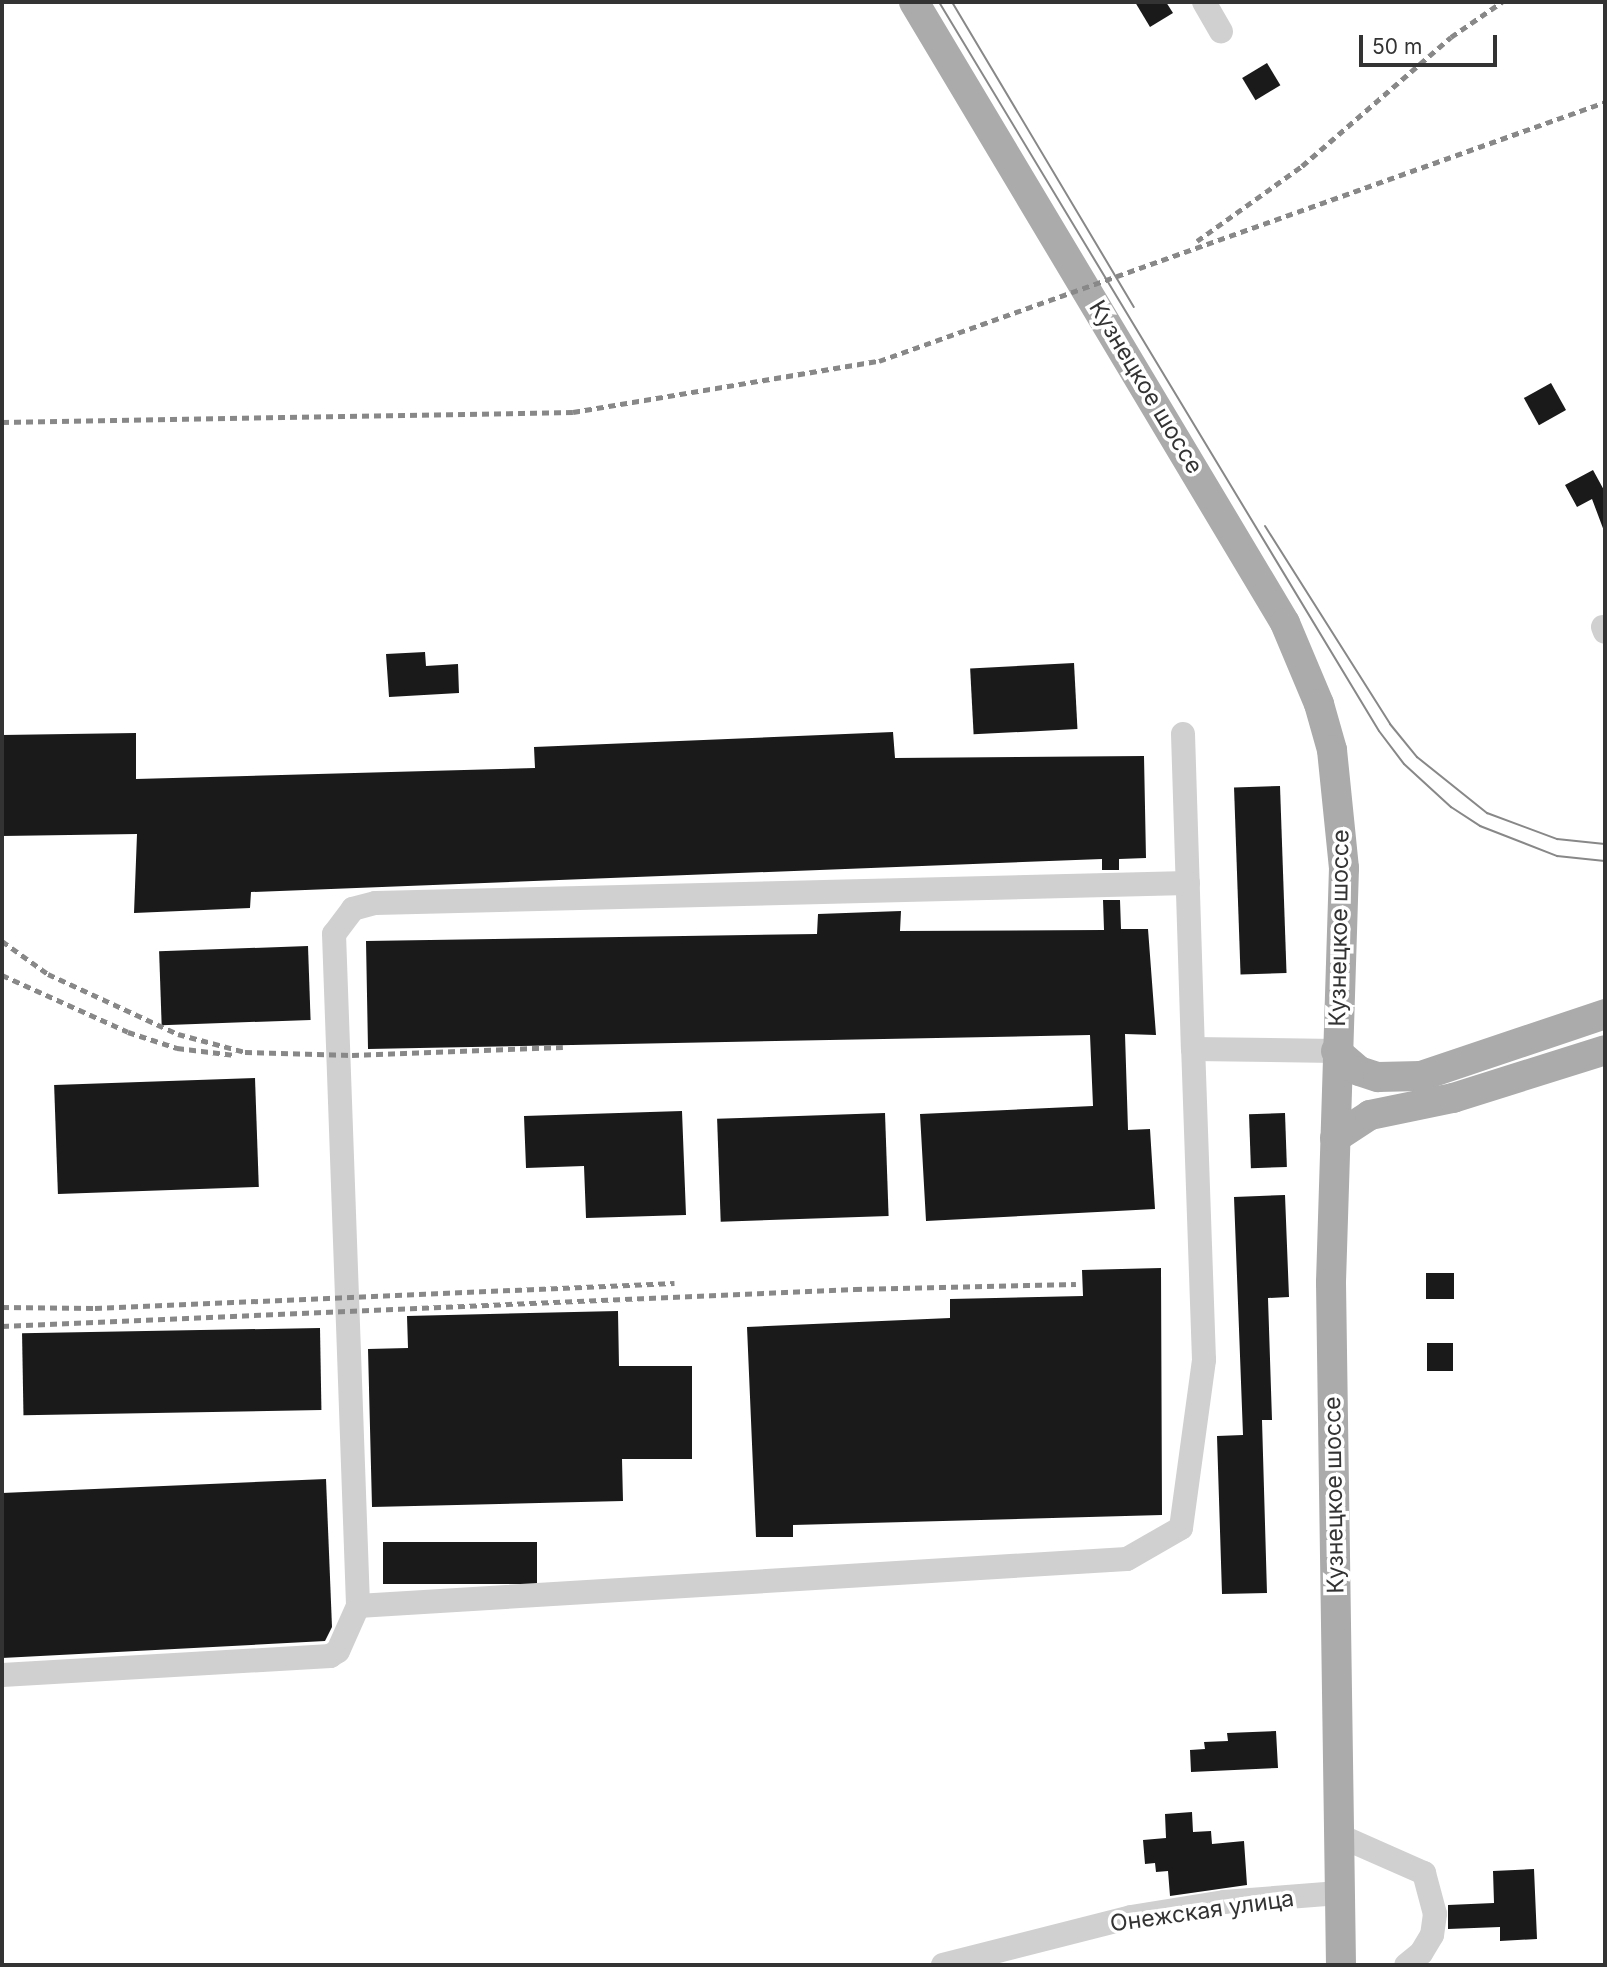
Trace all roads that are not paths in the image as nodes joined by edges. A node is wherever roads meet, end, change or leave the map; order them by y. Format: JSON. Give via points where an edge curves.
{"nodes":[{"id":1,"x":914,"y":2,"type":"edge"},
{"id":2,"x":1204,"y":2,"type":"edge"},
{"id":3,"x":1221,"y":31,"type":"dead end"},
{"id":4,"x":1183,"y":734,"type":"dead end"},
{"id":5,"x":1188,"y":883,"type":"junction"},
{"id":6,"x":1605,"y":1014,"type":"edge"},
{"id":7,"x":1193,"y":1049,"type":"junction"},
{"id":8,"x":1605,"y":1050,"type":"edge"},
{"id":9,"x":1336,"y":1051,"type":"junction"},
{"id":10,"x":1335,"y":1138,"type":"junction"},
{"id":11,"x":358,"y":1606,"type":"junction"},
{"id":12,"x":2,"y":1675,"type":"edge"},
{"id":13,"x":1340,"y":1836,"type":"junction"},
{"id":14,"x":1339,"y":1893,"type":"junction"},
{"id":15,"x":943,"y":1965,"type":"edge"},
{"id":16,"x":1341,"y":1965,"type":"edge"},
{"id":17,"x":1406,"y":1965,"type":"edge"}],
"edges":[{"from":1,"to":9,"type":"main road","name":"Кузнецкое шоссе","via":[[1285,623],[1319,704],[1337,777],[1342,835]]},
{"from":2,"to":3,"type":"street"},
{"from":4,"to":5,"type":"street"},
{"from":5,"to":7,"type":"street"},
{"from":5,"to":11,"type":"street","via":[[375,903],[353,909],[334,934]]},
{"from":6,"to":9,"type":"main road","via":[[1421,1076],[1378,1077],[1359,1071]]},
{"from":7,"to":9,"type":"street"},
{"from":7,"to":11,"type":"street","via":[[1204,1360],[1181,1528],[1126,1559]]},
{"from":8,"to":10,"type":"main road","via":[[1453,1098],[1370,1115]]},
{"from":9,"to":10,"type":"main road","name":"Кузнецкое шоссе"},
{"from":10,"to":13,"type":"main road","name":"Кузнецкое шоссе","via":[[1331,1283]]},
{"from":11,"to":12,"type":"street","via":[[338,1651],[330,1656]]},
{"from":13,"to":14,"type":"main road","name":"Кузнецкое шоссе"},
{"from":13,"to":17,"type":"street","via":[[1424,1873],[1434,1903],[1432,1935]]},
{"from":14,"to":15,"type":"street","name":"Онежская улица","via":[[1224,1902],[1131,1917]]},
{"from":14,"to":16,"type":"main road","name":"Кузнецкое шоссе"}]}
